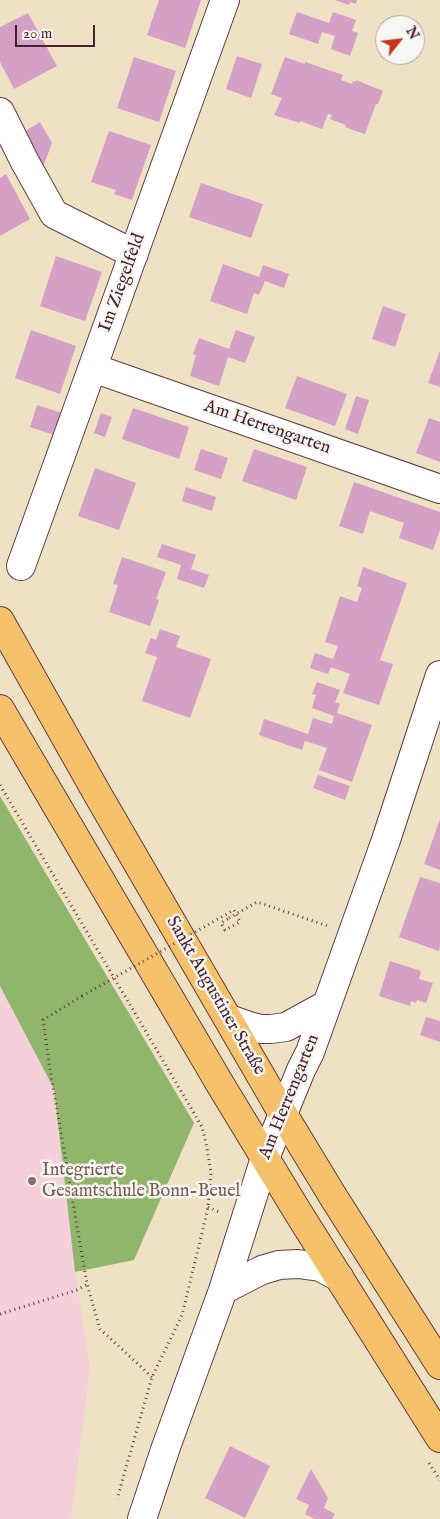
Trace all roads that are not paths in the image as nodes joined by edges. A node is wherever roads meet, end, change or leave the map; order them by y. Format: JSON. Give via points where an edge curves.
{"nodes":[{"id":1,"x":225,"y":0,"type":"edge"},
{"id":2,"x":0,"y":112,"type":"edge"},
{"id":3,"x":134,"y":254,"type":"junction"},
{"id":4,"x":94,"y":368,"type":"junction"},
{"id":5,"x":440,"y":489,"type":"edge"},
{"id":6,"x":21,"y":566,"type":"dead end"},
{"id":7,"x":0,"y":620,"type":"edge"},
{"id":8,"x":440,"y":675,"type":"edge"},
{"id":9,"x":0,"y":709,"type":"edge"},
{"id":10,"x":326,"y":1005,"type":"junction"},
{"id":11,"x":229,"y":1019,"type":"junction"},
{"id":12,"x":283,"y":1114,"type":"junction"},
{"id":13,"x":265,"y":1158,"type":"junction"},
{"id":14,"x":339,"y":1277,"type":"junction"},
{"id":15,"x":223,"y":1290,"type":"junction"},
{"id":16,"x":440,"y":1365,"type":"edge"},
{"id":17,"x":440,"y":1438,"type":"edge"},
{"id":18,"x":142,"y":1519,"type":"edge"}],
"edges":[{"from":1,"to":3,"type":"street","name":"Im Ziegelfeld"},
{"from":2,"to":3,"type":"street","via":[[54,214]]},
{"from":3,"to":4,"type":"street","name":"Im Ziegelfeld"},
{"from":4,"to":5,"type":"street","name":"Am Herrengarten"},
{"from":4,"to":6,"type":"street","name":"Im Ziegelfeld"},
{"from":7,"to":11,"type":"main road","name":"Sankt Augustiner Straße"},
{"from":8,"to":10,"type":"street","name":"Am Herrengarten","via":[[386,840]]},
{"from":9,"to":13,"type":"main road"},
{"from":10,"to":11,"type":"street","via":[[286,1027],[261,1029]]},
{"from":10,"to":12,"type":"street","name":"Am Herrengarten"},
{"from":11,"to":12,"type":"main road","name":"Sankt Augustiner Straße"},
{"from":12,"to":13,"type":"street","name":"Am Herrengarten"},
{"from":12,"to":16,"type":"main road","name":"Sankt Augustiner Straße"},
{"from":13,"to":14,"type":"main road"},
{"from":13,"to":15,"type":"street","name":"Am Herrengarten"},
{"from":14,"to":15,"type":"street","via":[[320,1267],[279,1265]]},
{"from":14,"to":17,"type":"main road"},
{"from":15,"to":18,"type":"street","name":"Am Herrengarten"}]}
